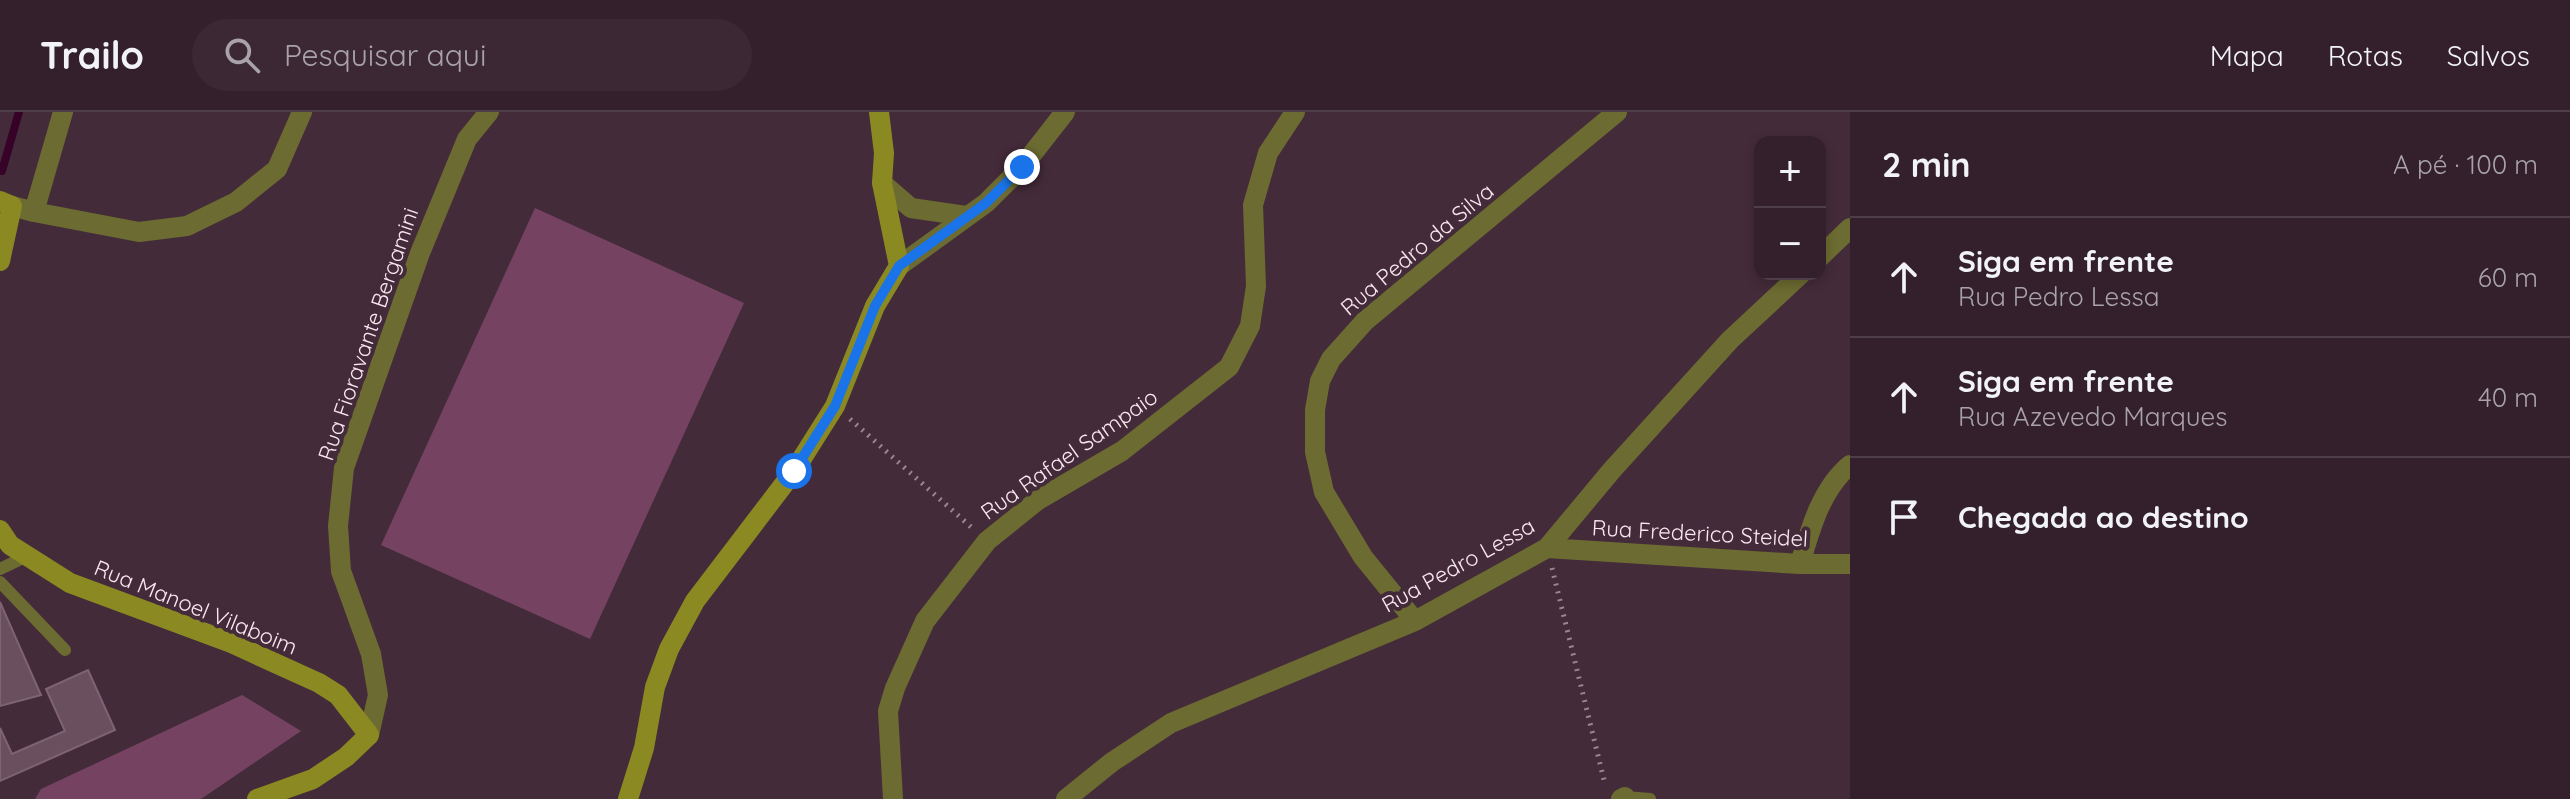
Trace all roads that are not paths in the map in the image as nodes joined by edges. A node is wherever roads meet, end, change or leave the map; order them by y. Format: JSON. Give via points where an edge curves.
{"nodes":[{"id":1,"x":63,"y":112,"type":"edge"},
{"id":2,"x":302,"y":112,"type":"edge"},
{"id":3,"x":489,"y":112,"type":"edge"},
{"id":4,"x":879,"y":112,"type":"edge"},
{"id":5,"x":1065,"y":112,"type":"edge"},
{"id":6,"x":1295,"y":112,"type":"edge"},
{"id":7,"x":1617,"y":112,"type":"edge"},
{"id":8,"x":882,"y":183,"type":"junction"},
{"id":9,"x":6,"y":203,"type":"edge"},
{"id":10,"x":34,"y":212,"type":"junction"},
{"id":11,"x":966,"y":216,"type":"junction"},
{"id":12,"x":1850,"y":228,"type":"edge"},
{"id":13,"x":1826,"y":251,"type":"edge"},
{"id":14,"x":0,"y":261,"type":"edge"},
{"id":15,"x":899,"y":266,"type":"junction"},
{"id":16,"x":1795,"y":280,"type":"edge"},
{"id":17,"x":1850,"y":465,"type":"edge"},
{"id":18,"x":0,"y":530,"type":"edge"},
{"id":19,"x":1547,"y":548,"type":"junction"},
{"id":20,"x":27,"y":556,"type":"junction"},
{"id":21,"x":1800,"y":564,"type":"junction"},
{"id":22,"x":1850,"y":564,"type":"edge"},
{"id":23,"x":0,"y":569,"type":"edge"},
{"id":24,"x":0,"y":582,"type":"edge"},
{"id":25,"x":1415,"y":621,"type":"junction"},
{"id":26,"x":65,"y":650,"type":"dead end"},
{"id":27,"x":369,"y":735,"type":"junction"},
{"id":28,"x":631,"y":797,"type":"edge"},
{"id":29,"x":1618,"y":798,"type":"edge"},
{"id":30,"x":257,"y":799,"type":"edge"},
{"id":31,"x":893,"y":799,"type":"edge"},
{"id":32,"x":1066,"y":799,"type":"edge"},
{"id":33,"x":1650,"y":799,"type":"edge"}],
"edges":[{"from":1,"to":10,"type":"street"},
{"from":2,"to":10,"type":"street","via":[[277,169],[236,202],[187,226],[139,232]]},
{"from":3,"to":27,"type":"street","name":"Rua Fioravante Bergamini","via":[[467,139],[420,253],[344,468],[338,526],[341,571],[371,654],[378,695]]},
{"from":4,"to":8,"type":"main road"},
{"from":5,"to":11,"type":"street","via":[[1022,167]]},
{"from":6,"to":31,"type":"street","name":"Rua Rafael Sampaio","via":[[1268,153],[1253,205],[1256,286],[1250,326],[1229,367],[1122,451],[1038,500],[987,541],[925,621],[895,688],[888,711]]},
{"from":7,"to":25,"type":"street","name":"Rua Pedro da Silva","via":[[1365,321],[1331,359],[1320,381],[1315,452],[1324,492],[1363,557]]},
{"from":8,"to":11,"type":"street","via":[[911,208]]},
{"from":8,"to":15,"type":"main road"},
{"from":9,"to":10,"type":"street"},
{"from":9,"to":14,"type":"main road"},
{"from":11,"to":15,"type":"street"},
{"from":12,"to":13,"type":"street"},
{"from":15,"to":28,"type":"main road","via":[[875,306],[835,406],[794,471],[695,601],[669,649],[655,687]]},
{"from":16,"to":19,"type":"street","name":"Rua Pedro Lessa","via":[[1720,352]]},
{"from":17,"to":21,"type":"street","via":[[1812,522]]},
{"from":18,"to":20,"type":"main road","name":"Rua Manoel Vilaboim"},
{"from":19,"to":21,"type":"street","name":"Rua Frederico Steidel"},
{"from":19,"to":25,"type":"street","name":"Rua Pedro Lessa"},
{"from":20,"to":23,"type":"lane"},
{"from":20,"to":27,"type":"main road","name":"Rua Manoel Vilaboim","via":[[70,583],[229,642],[319,683],[338,695]]},
{"from":21,"to":22,"type":"street","name":"Rua Frederico Steidel"},
{"from":24,"to":26,"type":"lane"},
{"from":25,"to":32,"type":"street","name":"Rua Pedro Lessa","via":[[1171,723]]},
{"from":27,"to":30,"type":"main road","via":[[313,779]]},
{"from":29,"to":33,"type":"lane"}]}
